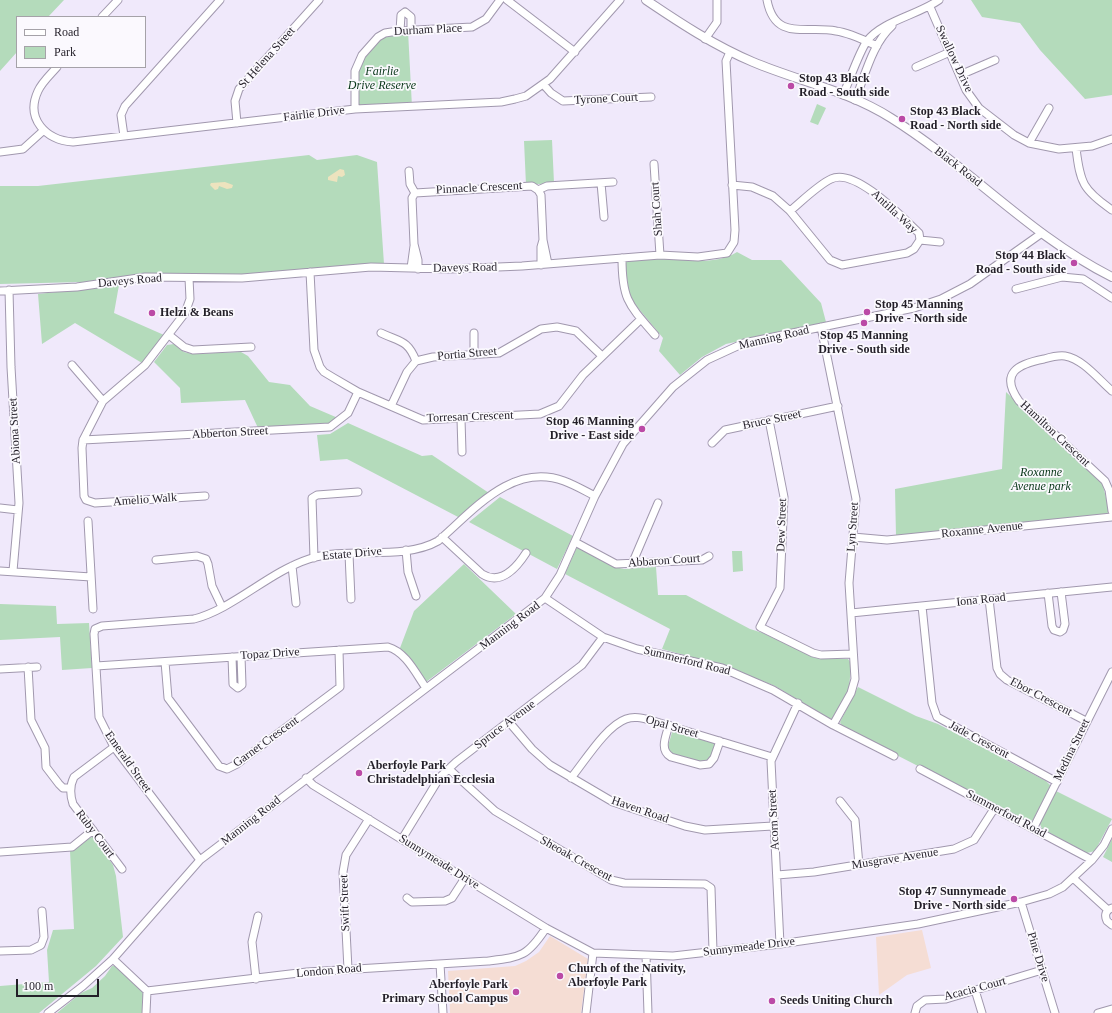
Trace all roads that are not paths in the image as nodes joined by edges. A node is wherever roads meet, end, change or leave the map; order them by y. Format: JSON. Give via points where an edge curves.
{"nodes":[{"id":1,"x":118,"y":0,"type":"edge"},
{"id":2,"x":220,"y":0,"type":"edge"},
{"id":3,"x":319,"y":0,"type":"edge"},
{"id":4,"x":500,"y":0,"type":"edge"},
{"id":5,"x":507,"y":0,"type":"edge"},
{"id":6,"x":620,"y":0,"type":"edge"},
{"id":7,"x":646,"y":0,"type":"edge"},
{"id":8,"x":717,"y":0,"type":"edge"},
{"id":9,"x":767,"y":0,"type":"edge"},
{"id":10,"x":939,"y":0,"type":"edge"},
{"id":11,"x":930,"y":7,"type":"junction"},
{"id":12,"x":103,"y":16,"type":"edge"},
{"id":13,"x":899,"y":21,"type":"junction"},
{"id":14,"x":400,"y":31,"type":"junction"},
{"id":15,"x":411,"y":31,"type":"junction"},
{"id":16,"x":705,"y":39,"type":"junction"},
{"id":17,"x":867,"y":41,"type":"junction"},
{"id":18,"x":877,"y":46,"type":"junction"},
{"id":19,"x":575,"y":52,"type":"junction"},
{"id":20,"x":730,"y":52,"type":"junction"},
{"id":21,"x":950,"y":52,"type":"junction"},
{"id":22,"x":995,"y":60,"type":"dead end"},
{"id":23,"x":916,"y":67,"type":"dead end"},
{"id":24,"x":56,"y":68,"type":"edge"},
{"id":25,"x":960,"y":75,"type":"junction"},
{"id":26,"x":543,"y":84,"type":"junction"},
{"id":27,"x":843,"y":95,"type":"junction"},
{"id":28,"x":651,"y":97,"type":"dead end"},
{"id":29,"x":855,"y":100,"type":"junction"},
{"id":30,"x":1050,"y":108,"type":"dead end"},
{"id":31,"x":355,"y":109,"type":"junction"},
{"id":32,"x":237,"y":123,"type":"junction"},
{"id":33,"x":44,"y":130,"type":"junction"},
{"id":34,"x":124,"y":136,"type":"junction"},
{"id":35,"x":1112,"y":139,"type":"edge"},
{"id":36,"x":1029,"y":143,"type":"junction"},
{"id":37,"x":1076,"y":148,"type":"junction"},
{"id":38,"x":0,"y":152,"type":"edge"},
{"id":39,"x":654,"y":164,"type":"dead end"},
{"id":40,"x":409,"y":170,"type":"dead end"},
{"id":41,"x":601,"y":182,"type":"junction"},
{"id":42,"x":613,"y":182,"type":"dead end"},
{"id":43,"x":732,"y":185,"type":"junction"},
{"id":44,"x":538,"y":190,"type":"junction"},
{"id":45,"x":415,"y":193,"type":"junction"},
{"id":46,"x":1112,"y":210,"type":"edge"},
{"id":47,"x":790,"y":211,"type":"junction"},
{"id":48,"x":604,"y":217,"type":"dead end"},
{"id":49,"x":1042,"y":233,"type":"junction"},
{"id":50,"x":920,"y":240,"type":"junction"},
{"id":51,"x":940,"y":242,"type":"dead end"},
{"id":52,"x":660,"y":255,"type":"junction"},
{"id":53,"x":622,"y":258,"type":"junction"},
{"id":54,"x":544,"y":264,"type":"junction"},
{"id":55,"x":415,"y":269,"type":"junction"},
{"id":56,"x":310,"y":272,"type":"junction"},
{"id":57,"x":1112,"y":277,"type":"edge"},
{"id":58,"x":190,"y":278,"type":"junction"},
{"id":59,"x":1016,"y":289,"type":"dead end"},
{"id":60,"x":9,"y":290,"type":"junction"},
{"id":61,"x":0,"y":291,"type":"edge"},
{"id":62,"x":1112,"y":298,"type":"edge"},
{"id":63,"x":641,"y":319,"type":"junction"},
{"id":64,"x":821,"y":327,"type":"junction"},
{"id":65,"x":381,"y":333,"type":"dead end"},
{"id":66,"x":474,"y":333,"type":"dead end"},
{"id":67,"x":169,"y":335,"type":"junction"},
{"id":68,"x":655,"y":335,"type":"dead end"},
{"id":69,"x":251,"y":347,"type":"dead end"},
{"id":70,"x":474,"y":355,"type":"junction"},
{"id":71,"x":602,"y":356,"type":"junction"},
{"id":72,"x":416,"y":361,"type":"junction"},
{"id":73,"x":72,"y":365,"type":"dead end"},
{"id":74,"x":1112,"y":391,"type":"edge"},
{"id":75,"x":358,"y":392,"type":"junction"},
{"id":76,"x":103,"y":401,"type":"junction"},
{"id":77,"x":391,"y":406,"type":"junction"},
{"id":78,"x":838,"y":406,"type":"junction"},
{"id":79,"x":460,"y":419,"type":"junction"},
{"id":80,"x":769,"y":420,"type":"junction"},
{"id":81,"x":83,"y":440,"type":"junction"},
{"id":82,"x":712,"y":444,"type":"dead end"},
{"id":83,"x":462,"y":452,"type":"dead end"},
{"id":84,"x":358,"y":492,"type":"dead end"},
{"id":85,"x":205,"y":496,"type":"dead end"},
{"id":86,"x":595,"y":496,"type":"junction"},
{"id":87,"x":658,"y":503,"type":"dead end"},
{"id":88,"x":0,"y":508,"type":"edge"},
{"id":89,"x":18,"y":510,"type":"junction"},
{"id":90,"x":1112,"y":511,"type":"edge"},
{"id":91,"x":1112,"y":517,"type":"edge"},
{"id":92,"x":88,"y":521,"type":"dead end"},
{"id":93,"x":442,"y":537,"type":"junction"},
{"id":94,"x":853,"y":537,"type":"junction"},
{"id":95,"x":575,"y":542,"type":"junction"},
{"id":96,"x":406,"y":550,"type":"junction"},
{"id":97,"x":526,"y":553,"type":"dead end"},
{"id":98,"x":349,"y":554,"type":"junction"},
{"id":99,"x":709,"y":556,"type":"dead end"},
{"id":100,"x":314,"y":558,"type":"junction"},
{"id":101,"x":156,"y":560,"type":"dead end"},
{"id":102,"x":632,"y":564,"type":"junction"},
{"id":103,"x":292,"y":566,"type":"junction"},
{"id":104,"x":0,"y":571,"type":"edge"},
{"id":105,"x":13,"y":572,"type":"junction"},
{"id":106,"x":91,"y":577,"type":"junction"},
{"id":107,"x":1112,"y":587,"type":"edge"},
{"id":108,"x":1062,"y":592,"type":"junction"},
{"id":109,"x":1048,"y":593,"type":"junction"},
{"id":110,"x":416,"y":596,"type":"dead end"},
{"id":111,"x":546,"y":598,"type":"junction"},
{"id":112,"x":351,"y":599,"type":"dead end"},
{"id":113,"x":989,"y":599,"type":"junction"},
{"id":114,"x":296,"y":603,"type":"dead end"},
{"id":115,"x":222,"y":606,"type":"junction"},
{"id":116,"x":922,"y":606,"type":"junction"},
{"id":117,"x":93,"y":609,"type":"dead end"},
{"id":118,"x":851,"y":613,"type":"junction"},
{"id":119,"x":98,"y":627,"type":"joint"},
{"id":120,"x":603,"y":637,"type":"junction"},
{"id":121,"x":339,"y":650,"type":"junction"},
{"id":122,"x":853,"y":654,"type":"junction"},
{"id":123,"x":241,"y":656,"type":"junction"},
{"id":124,"x":232,"y":657,"type":"junction"},
{"id":125,"x":165,"y":662,"type":"junction"},
{"id":126,"x":96,"y":666,"type":"junction"},
{"id":127,"x":37,"y":667,"type":"dead end"},
{"id":128,"x":28,"y":668,"type":"junction"},
{"id":129,"x":0,"y":669,"type":"edge"},
{"id":130,"x":1112,"y":672,"type":"edge"},
{"id":131,"x":426,"y":688,"type":"junction"},
{"id":132,"x":798,"y":703,"type":"junction"},
{"id":133,"x":1086,"y":721,"type":"junction"},
{"id":134,"x":510,"y":722,"type":"junction"},
{"id":135,"x":669,"y":725,"type":"junction"},
{"id":136,"x":834,"y":725,"type":"junction"},
{"id":137,"x":720,"y":741,"type":"junction"},
{"id":138,"x":114,"y":747,"type":"junction"},
{"id":139,"x":894,"y":756,"type":"dead end"},
{"id":140,"x":772,"y":757,"type":"junction"},
{"id":141,"x":449,"y":768,"type":"junction"},
{"id":142,"x":920,"y":769,"type":"dead end"},
{"id":143,"x":306,"y":778,"type":"junction"},
{"id":144,"x":571,"y":778,"type":"junction"},
{"id":145,"x":1057,"y":782,"type":"junction"},
{"id":146,"x":71,"y":788,"type":"junction"},
{"id":147,"x":840,"y":801,"type":"dead end"},
{"id":148,"x":994,"y":809,"type":"junction"},
{"id":149,"x":369,"y":819,"type":"junction"},
{"id":150,"x":774,"y":826,"type":"junction"},
{"id":151,"x":1033,"y":829,"type":"junction"},
{"id":152,"x":1112,"y":829,"type":"edge"},
{"id":153,"x":93,"y":830,"type":"junction"},
{"id":154,"x":402,"y":839,"type":"junction"},
{"id":155,"x":0,"y":852,"type":"edge"},
{"id":156,"x":200,"y":860,"type":"junction"},
{"id":157,"x":1092,"y":860,"type":"junction"},
{"id":158,"x":859,"y":865,"type":"junction"},
{"id":159,"x":122,"y":869,"type":"dead end"},
{"id":160,"x":777,"y":875,"type":"junction"},
{"id":161,"x":466,"y":878,"type":"junction"},
{"id":162,"x":1073,"y":878,"type":"junction"},
{"id":163,"x":407,"y":898,"type":"dead end"},
{"id":164,"x":1022,"y":902,"type":"junction"},
{"id":165,"x":1110,"y":909,"type":"edge"},
{"id":166,"x":42,"y":911,"type":"dead end"},
{"id":167,"x":258,"y":916,"type":"dead end"},
{"id":168,"x":1112,"y":925,"type":"edge"},
{"id":169,"x":546,"y":928,"type":"junction"},
{"id":170,"x":780,"y":944,"type":"junction"},
{"id":171,"x":0,"y":951,"type":"edge"},
{"id":172,"x":713,"y":951,"type":"junction"},
{"id":173,"x":593,"y":953,"type":"junction"},
{"id":174,"x":646,"y":955,"type":"junction"},
{"id":175,"x":113,"y":959,"type":"junction"},
{"id":176,"x":440,"y":964,"type":"junction"},
{"id":177,"x":348,"y":969,"type":"junction"},
{"id":178,"x":1042,"y":970,"type":"junction"},
{"id":179,"x":256,"y":979,"type":"junction"},
{"id":180,"x":975,"y":990,"type":"junction"},
{"id":181,"x":147,"y":991,"type":"junction"},
{"id":182,"x":1112,"y":1009,"type":"edge"},
{"id":183,"x":48,"y":1013,"type":"edge"},
{"id":184,"x":146,"y":1013,"type":"edge"},
{"id":185,"x":443,"y":1013,"type":"edge"},
{"id":186,"x":586,"y":1013,"type":"edge"},
{"id":187,"x":648,"y":1013,"type":"edge"},
{"id":188,"x":915,"y":1013,"type":"edge"},
{"id":189,"x":982,"y":1013,"type":"edge"},
{"id":190,"x":1055,"y":1013,"type":"edge"},
{"id":191,"x":1098,"y":1013,"type":"edge"}],
"edges":[{"from":1,"to":12,"type":"street"},
{"from":2,"to":34,"type":"street","via":[[125,106],[121,115]]},
{"from":3,"to":32,"type":"street","name":"St Helena Street","via":[[239,89],[235,98]]},
{"from":4,"to":15,"type":"street","name":"Durham Place","via":[[486,19],[472,27]]},
{"from":5,"to":19,"type":"street"},
{"from":6,"to":19,"type":"street","name":"Fairlie Drive"},
{"from":7,"to":16,"type":"main road","name":"Black Road"},
{"from":8,"to":16,"type":"street","via":[[717,22]]},
{"from":9,"to":17,"type":"street","via":[[769,11],[777,23],[785,28],[836,30]]},
{"from":10,"to":11,"type":"street"},
{"from":11,"to":13,"type":"street"},
{"from":11,"to":21,"type":"street","name":"Swallow Drive"},
{"from":13,"to":17,"type":"street","via":[[882,28]]},
{"from":13,"to":18,"type":"street","via":[[886,32]]},
{"from":14,"to":15,"type":"street","name":"Durham Place"},
{"from":14,"to":15,"type":"street","via":[[401,15],[405,12],[411,16]]},
{"from":14,"to":31,"type":"street","name":"Durham Place","via":[[385,33],[378,37],[358,63],[354,78]]},
{"from":16,"to":20,"type":"main road","name":"Black Road"},
{"from":17,"to":18,"type":"street"},
{"from":17,"to":27,"type":"street"},
{"from":18,"to":29,"type":"street"},
{"from":19,"to":26,"type":"street","name":"Fairlie Drive"},
{"from":20,"to":27,"type":"main road","name":"Black Road"},
{"from":20,"to":43,"type":"street","name":"Daveys Road","via":[[726,61]]},
{"from":21,"to":23,"type":"street"},
{"from":21,"to":25,"type":"street","name":"Swallow Drive"},
{"from":22,"to":25,"type":"street"},
{"from":24,"to":33,"type":"street","name":"Fairlie Drive","via":[[38,91],[35,101],[34,113],[38,124]]},
{"from":25,"to":36,"type":"street","name":"Swallow Drive","via":[[966,90],[979,108],[1014,135]]},
{"from":26,"to":28,"type":"street","name":"Tyrone Court","via":[[551,94],[563,101]]},
{"from":26,"to":31,"type":"street","name":"Fairlie Drive","via":[[526,96],[501,102]]},
{"from":27,"to":29,"type":"main road","name":"Black Road"},
{"from":29,"to":49,"type":"main road","name":"Black Road","via":[[890,117],[928,143]]},
{"from":30,"to":36,"type":"street"},
{"from":31,"to":32,"type":"street","name":"Fairlie Drive"},
{"from":32,"to":34,"type":"street","name":"Fairlie Drive"},
{"from":33,"to":34,"type":"street","name":"Fairlie Drive","via":[[52,138],[73,142]]},
{"from":33,"to":38,"type":"street","via":[[23,149]]},
{"from":35,"to":37,"type":"street","name":"Swallow Drive","via":[[1101,144]]},
{"from":36,"to":37,"type":"street","name":"Swallow Drive","via":[[1059,149]]},
{"from":37,"to":46,"type":"street","via":[[1078,172],[1087,191]]},
{"from":39,"to":52,"type":"street","name":"Shah Court"},
{"from":40,"to":45,"type":"street","via":[[410,184]]},
{"from":41,"to":42,"type":"street"},
{"from":41,"to":44,"type":"street","via":[[547,186]]},
{"from":41,"to":48,"type":"street"},
{"from":43,"to":47,"type":"street","name":"Antilla Way","via":[[752,187],[773,196]]},
{"from":43,"to":52,"type":"street","name":"Daveys Road","via":[[734,242],[727,253],[698,257]]},
{"from":44,"to":45,"type":"street","name":"Pinnacle Crescent","via":[[532,186]]},
{"from":44,"to":54,"type":"street","name":"Pinnacle Crescent","via":[[541,195]]},
{"from":45,"to":55,"type":"street","via":[[412,198],[414,244],[418,260]]},
{"from":47,"to":50,"type":"street","name":"Antilla Way","via":[[830,260],[842,265],[907,253],[914,249]]},
{"from":47,"to":50,"type":"street","name":"Antilla Way","via":[[831,179],[840,176],[867,187],[919,233]]},
{"from":49,"to":57,"type":"main road","name":"Black Road","via":[[1092,267]]},
{"from":49,"to":64,"type":"street","name":"Manning Road","via":[[970,284],[941,299],[914,308]]},
{"from":50,"to":51,"type":"street"},
{"from":52,"to":53,"type":"street","name":"Daveys Road"},
{"from":53,"to":54,"type":"street","name":"Daveys Road"},
{"from":53,"to":63,"type":"street","via":[[625,294]]},
{"from":54,"to":55,"type":"street","name":"Daveys Road","via":[[450,270]]},
{"from":55,"to":56,"type":"street","name":"Daveys Road","via":[[371,267]]},
{"from":56,"to":58,"type":"street","name":"Daveys Road","via":[[242,278]]},
{"from":56,"to":75,"type":"street","name":"Torresan Crescent","via":[[316,358],[324,372]]},
{"from":58,"to":60,"type":"street","name":"Daveys Road","via":[[145,277],[77,287]]},
{"from":58,"to":67,"type":"street","via":[[188,307]]},
{"from":59,"to":62,"type":"street","via":[[1062,277],[1083,279]]},
{"from":60,"to":61,"type":"street","name":"Daveys Road"},
{"from":60,"to":89,"type":"street","name":"Abiona Street"},
{"from":63,"to":68,"type":"street"},
{"from":63,"to":71,"type":"street","name":"Torresan Crescent"},
{"from":64,"to":78,"type":"street","name":"Lyn Street"},
{"from":64,"to":86,"type":"street","name":"Manning Road","via":[[744,344],[707,360],[673,387],[627,439]]},
{"from":65,"to":72,"type":"street","via":[[408,345]]},
{"from":66,"to":70,"type":"street"},
{"from":67,"to":69,"type":"street","via":[[184,347],[193,350]]},
{"from":67,"to":76,"type":"street","via":[[145,365]]},
{"from":70,"to":71,"type":"street","name":"Portia Street","via":[[499,353],[541,329],[557,327],[576,331]]},
{"from":70,"to":72,"type":"street","name":"Portia Street","via":[[433,357]]},
{"from":71,"to":79,"type":"street","name":"Torresan Crescent","via":[[582,376],[565,400],[550,412]]},
{"from":72,"to":77,"type":"street","via":[[407,372]]},
{"from":73,"to":76,"type":"street"},
{"from":74,"to":90,"type":"street","name":"Hamilton Crescent","via":[[1078,360],[1066,356],[1024,363],[1016,368],[1011,378],[1012,392],[1019,401],[1105,481]]},
{"from":75,"to":77,"type":"street","name":"Torresan Crescent"},
{"from":75,"to":81,"type":"street","name":"Abberton Street","via":[[348,413],[330,428]]},
{"from":76,"to":81,"type":"street"},
{"from":77,"to":79,"type":"street","name":"Torresan Crescent","via":[[423,420]]},
{"from":78,"to":80,"type":"street","name":"Bruce Street"},
{"from":78,"to":94,"type":"street","name":"Lyn Street","via":[[856,499]]},
{"from":79,"to":83,"type":"street"},
{"from":80,"to":82,"type":"street","name":"Bruce Street","via":[[725,430]]},
{"from":80,"to":122,"type":"street","name":"Dew Street","via":[[784,497],[780,588],[760,627],[821,656]]},
{"from":81,"to":85,"type":"street","name":"Amelio Walk","via":[[86,500],[95,503]]},
{"from":84,"to":100,"type":"street","via":[[317,495],[312,498]]},
{"from":86,"to":93,"type":"street","name":"Estate Drive","via":[[564,481],[533,478],[517,480],[491,495]]},
{"from":86,"to":95,"type":"street","name":"Manning Road"},
{"from":87,"to":102,"type":"street"},
{"from":88,"to":89,"type":"street"},
{"from":89,"to":105,"type":"street","name":"Abiona Street"},
{"from":91,"to":94,"type":"street","name":"Roxanne Avenue","via":[[887,540]]},
{"from":92,"to":106,"type":"street"},
{"from":93,"to":96,"type":"street","name":"Estate Drive","via":[[429,546]]},
{"from":93,"to":97,"type":"street","via":[[482,574],[489,577],[507,574],[517,567]]},
{"from":94,"to":118,"type":"street","name":"Lyn Street","via":[[849,583]]},
{"from":95,"to":102,"type":"street","name":"Abbaron Court","via":[[616,564]]},
{"from":95,"to":111,"type":"street","name":"Manning Road"},
{"from":96,"to":98,"type":"street","name":"Estate Drive"},
{"from":96,"to":110,"type":"street","via":[[408,572]]},
{"from":98,"to":100,"type":"street","name":"Estate Drive"},
{"from":98,"to":112,"type":"street"},
{"from":99,"to":102,"type":"street","name":"Abbaron Court","via":[[702,560]]},
{"from":100,"to":103,"type":"street","name":"Estate Drive"},
{"from":101,"to":115,"type":"street","via":[[198,556],[206,559],[212,586]]},
{"from":103,"to":114,"type":"street"},
{"from":103,"to":115,"type":"street","name":"Estate Drive"},
{"from":104,"to":105,"type":"street"},
{"from":105,"to":106,"type":"street"},
{"from":106,"to":117,"type":"street"},
{"from":107,"to":108,"type":"street","name":"Iona Road"},
{"from":108,"to":109,"type":"street","name":"Iona Road"},
{"from":108,"to":109,"type":"street","via":[[1065,624],[1064,630],[1060,632],[1052,626]]},
{"from":109,"to":113,"type":"street","name":"Iona Road"},
{"from":111,"to":120,"type":"street","name":"Summerford Road"},
{"from":111,"to":131,"type":"street","name":"Manning Road"},
{"from":113,"to":116,"type":"street","name":"Iona Road"},
{"from":113,"to":133,"type":"street","name":"Ebor Crescent","via":[[997,668],[1000,674]]},
{"from":115,"to":119,"type":"street","name":"Estate Drive","via":[[207,616],[194,619]]},
{"from":116,"to":118,"type":"street","name":"Iona Road"},
{"from":116,"to":145,"type":"street","name":"Jade Crescent","via":[[932,703],[937,717]]},
{"from":118,"to":122,"type":"street","name":"Lyn Street"},
{"from":119,"to":126,"type":"street","name":"Emerald Street","via":[[94,634]]},
{"from":120,"to":132,"type":"street","name":"Summerford Road","via":[[637,649],[722,668]]},
{"from":120,"to":134,"type":"street","name":"Spruce Avenue","via":[[582,665]]},
{"from":121,"to":123,"type":"street","name":"Topaz Drive"},
{"from":121,"to":125,"type":"street","name":"Garnet Crescent","via":[[340,687],[238,764],[227,769],[219,766],[168,698]]},
{"from":121,"to":131,"type":"street","name":"Topaz Drive","via":[[394,648],[404,657]]},
{"from":122,"to":136,"type":"street","name":"Lyn Street","via":[[855,679],[851,693]]},
{"from":123,"to":124,"type":"street","name":"Topaz Drive"},
{"from":123,"to":124,"type":"street","via":[[242,685],[238,688],[233,684]]},
{"from":124,"to":125,"type":"street","name":"Topaz Drive"},
{"from":125,"to":126,"type":"street","name":"Topaz Drive"},
{"from":126,"to":138,"type":"street","name":"Emerald Street","via":[[99,717]]},
{"from":127,"to":128,"type":"street"},
{"from":128,"to":129,"type":"street"},
{"from":128,"to":146,"type":"street","via":[[31,720],[45,748],[46,767],[58,784],[63,788]]},
{"from":130,"to":133,"type":"street","name":"Medina Street"},
{"from":131,"to":143,"type":"street","name":"Manning Road"},
{"from":132,"to":136,"type":"street","name":"Summerford Road"},
{"from":132,"to":140,"type":"street","name":"Acorn Street"},
{"from":133,"to":145,"type":"street","name":"Medina Street"},
{"from":134,"to":141,"type":"street","name":"Spruce Avenue"},
{"from":134,"to":144,"type":"street","name":"Haven Road","via":[[532,749],[550,765]]},
{"from":135,"to":137,"type":"street","name":"Opal Street"},
{"from":135,"to":137,"type":"street","via":[[664,746],[671,757],[709,764]]},
{"from":135,"to":144,"type":"street","name":"Opal Street","via":[[633,717],[619,722]]},
{"from":136,"to":139,"type":"street","name":"Summerford Road"},
{"from":137,"to":140,"type":"street","name":"Opal Street"},
{"from":138,"to":146,"type":"street","via":[[74,777]]},
{"from":138,"to":156,"type":"street","name":"Emerald Street"},
{"from":140,"to":150,"type":"street","name":"Acorn Street"},
{"from":141,"to":154,"type":"street","name":"Spruce Avenue","via":[[440,776]]},
{"from":141,"to":172,"type":"street","name":"Sheoak Crescent","via":[[495,811],[611,880],[624,883],[705,884],[711,888]]},
{"from":142,"to":148,"type":"street","name":"Summerford Road"},
{"from":143,"to":149,"type":"street","name":"Sunnymeade Drive","via":[[313,785]]},
{"from":143,"to":156,"type":"street","name":"Manning Road"},
{"from":144,"to":150,"type":"street","name":"Haven Road","via":[[613,802],[685,826],[705,830]]},
{"from":145,"to":151,"type":"street","name":"Medina Street"},
{"from":146,"to":153,"type":"street","name":"Ruby Court","via":[[73,804]]},
{"from":147,"to":158,"type":"street","via":[[855,820]]},
{"from":148,"to":151,"type":"street","name":"Summerford Road"},
{"from":148,"to":158,"type":"street","name":"Musgrave Avenue","via":[[974,840],[954,849]]},
{"from":149,"to":154,"type":"street","name":"Sunnymeade Drive"},
{"from":149,"to":177,"type":"street","name":"Swift Street","via":[[346,855],[343,872]]},
{"from":150,"to":160,"type":"street","name":"Acorn Street"},
{"from":151,"to":157,"type":"street","name":"Summerford Road"},
{"from":152,"to":157,"type":"street","name":"Sunnymeade Drive"},
{"from":153,"to":155,"type":"street","via":[[72,847]]},
{"from":153,"to":159,"type":"street","name":"Ruby Court"},
{"from":154,"to":161,"type":"street","name":"Sunnymeade Drive"},
{"from":156,"to":175,"type":"street","name":"Manning Road"},
{"from":157,"to":162,"type":"street","name":"Sunnymeade Drive"},
{"from":158,"to":160,"type":"street","name":"Musgrave Avenue"},
{"from":160,"to":170,"type":"street","name":"Acorn Street"},
{"from":161,"to":163,"type":"street","via":[[452,898],[445,901],[412,902]]},
{"from":161,"to":169,"type":"street","name":"Sunnymeade Drive"},
{"from":162,"to":164,"type":"street","name":"Sunnymeade Drive","via":[[1049,894]]},
{"from":162,"to":165,"type":"street"},
{"from":164,"to":170,"type":"street","name":"Sunnymeade Drive","via":[[918,924]]},
{"from":164,"to":178,"type":"street","name":"Pine Drive"},
{"from":165,"to":168,"type":"street","via":[[1106,918]]},
{"from":166,"to":171,"type":"street","via":[[44,937],[41,945],[31,950]]},
{"from":167,"to":179,"type":"street","via":[[252,942]]},
{"from":169,"to":173,"type":"street","name":"Sunnymeade Drive"},
{"from":169,"to":176,"type":"street","name":"London Road","via":[[528,952],[516,957]]},
{"from":170,"to":172,"type":"street","name":"Sunnymeade Drive"},
{"from":172,"to":174,"type":"street","name":"Sunnymeade Drive","via":[[673,956]]},
{"from":173,"to":174,"type":"street","name":"Sunnymeade Drive"},
{"from":173,"to":186,"type":"street"},
{"from":174,"to":187,"type":"street"},
{"from":175,"to":181,"type":"street"},
{"from":175,"to":183,"type":"street","name":"Manning Road"},
{"from":176,"to":177,"type":"street","name":"London Road"},
{"from":176,"to":185,"type":"street"},
{"from":177,"to":179,"type":"street","name":"London Road"},
{"from":178,"to":180,"type":"street","name":"Acacia Court"},
{"from":178,"to":190,"type":"street","name":"Pine Drive"},
{"from":179,"to":181,"type":"street","name":"London Road"},
{"from":180,"to":188,"type":"street","name":"Acacia Court","via":[[946,998],[925,1000],[917,1006]]},
{"from":180,"to":189,"type":"street"},
{"from":181,"to":184,"type":"street"},
{"from":182,"to":191,"type":"street"}]}
